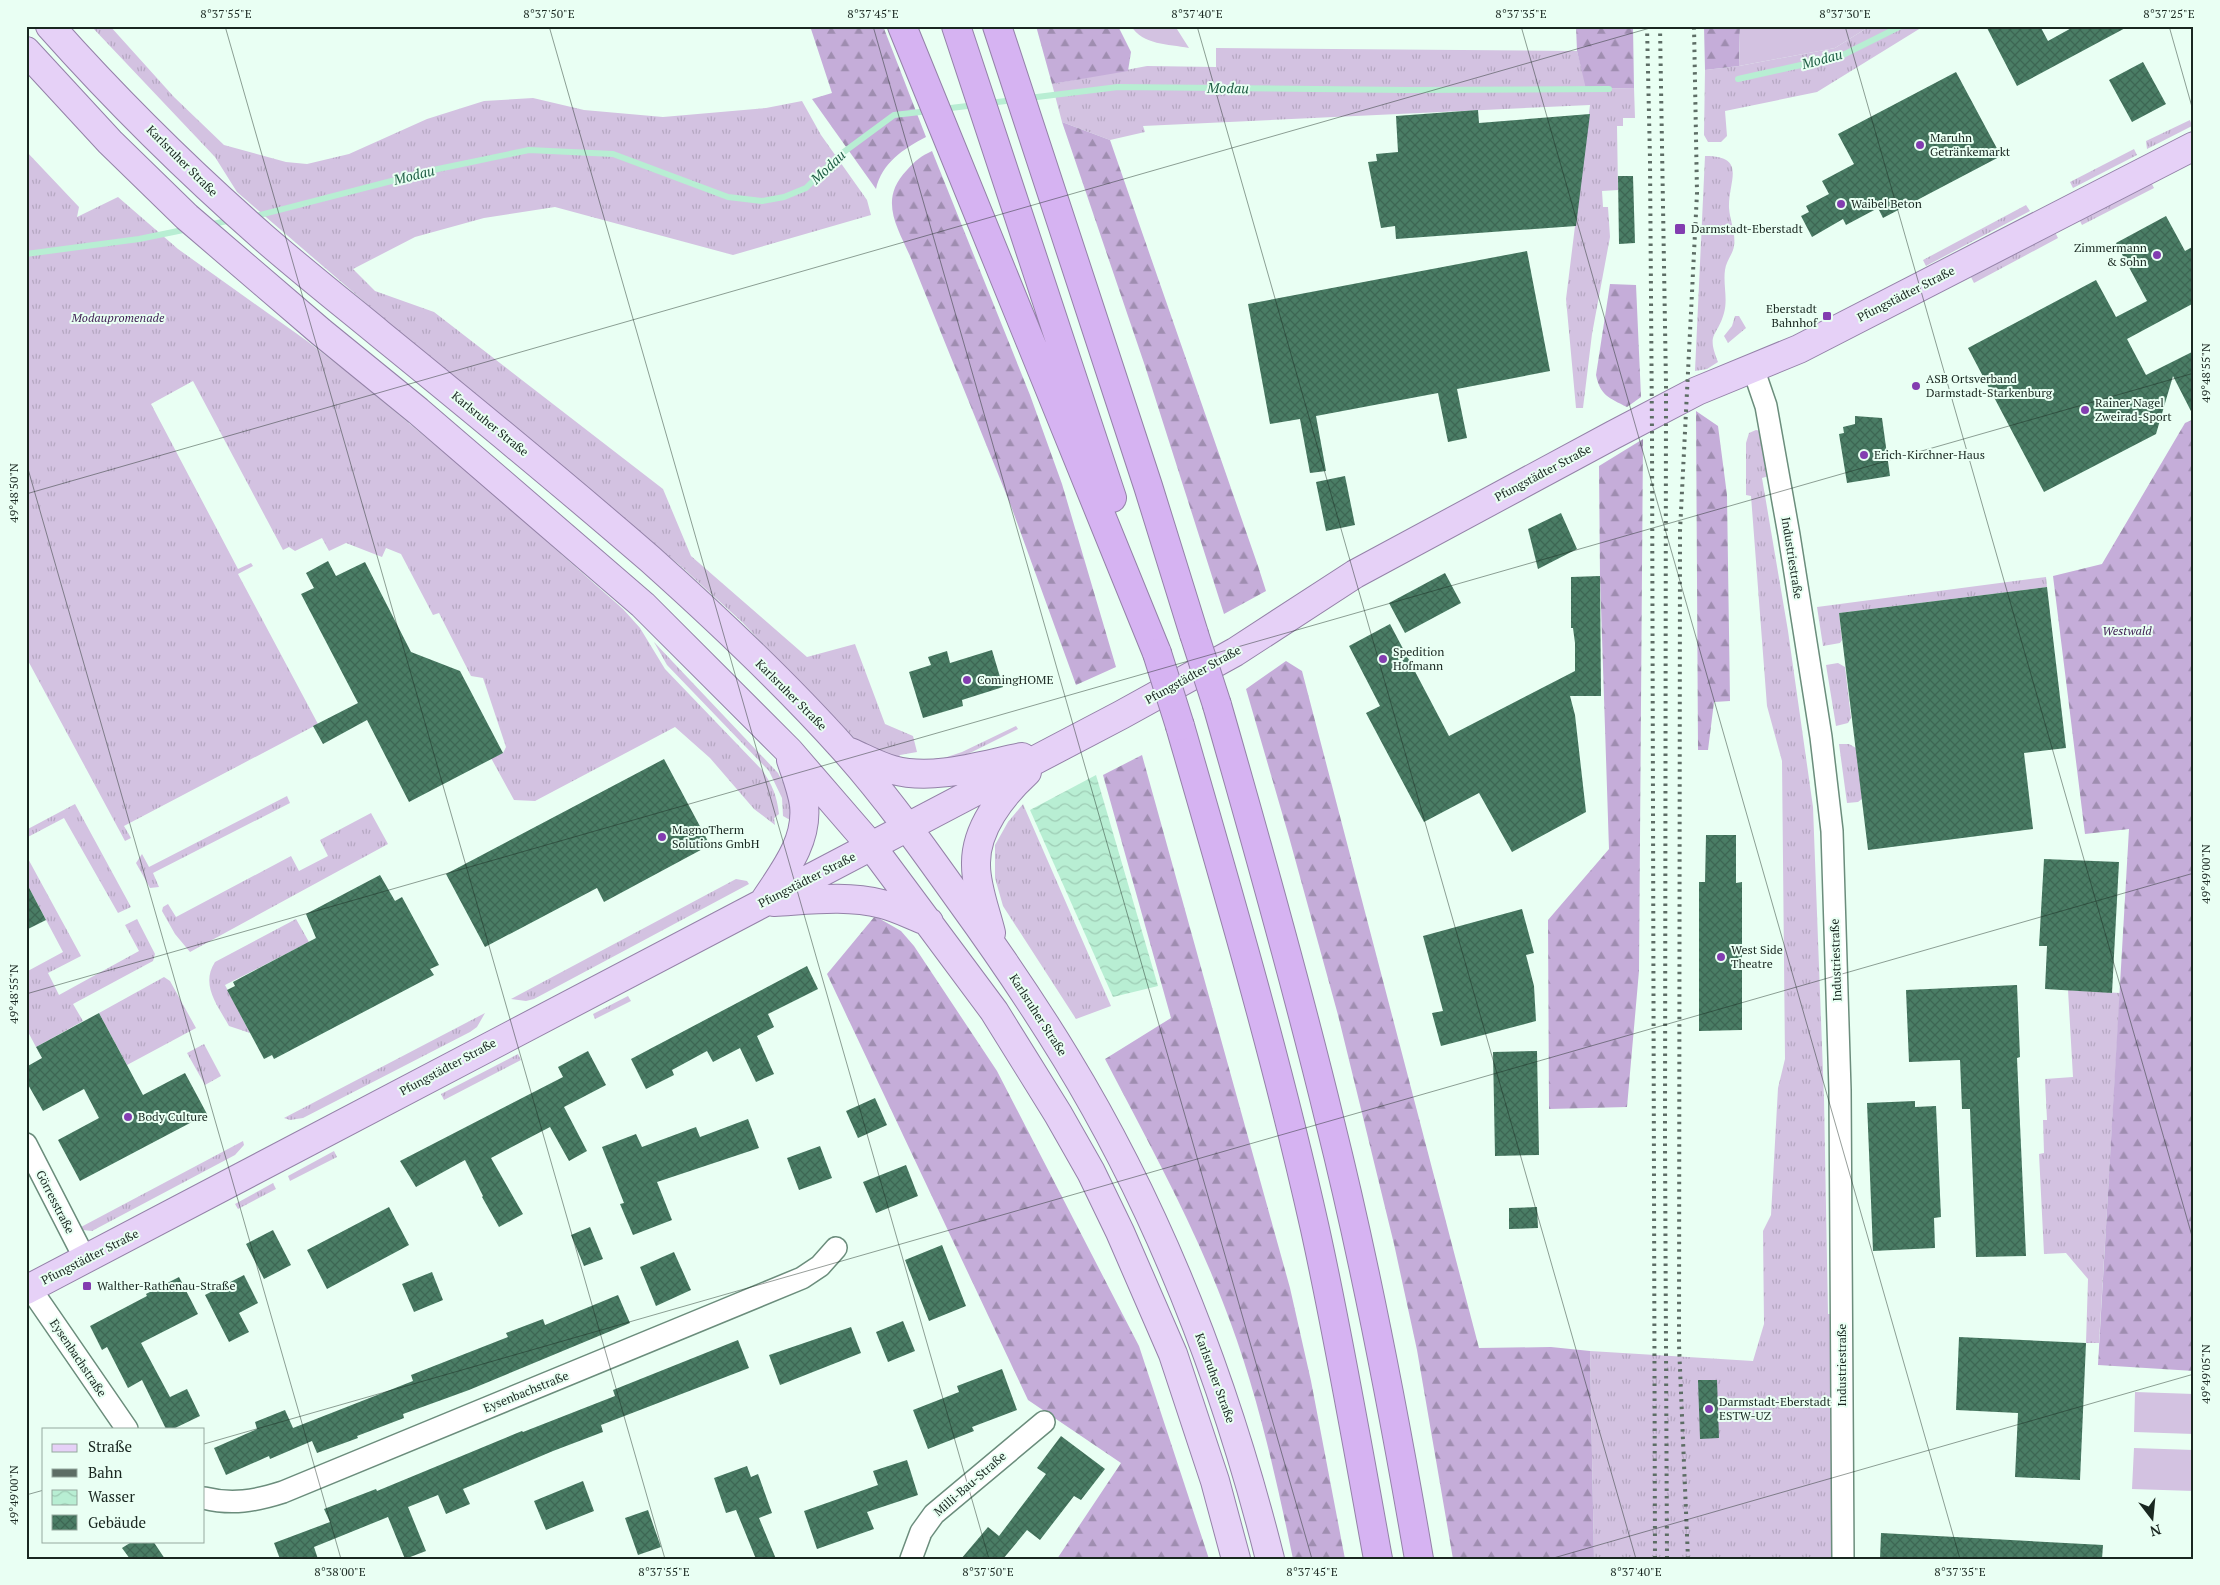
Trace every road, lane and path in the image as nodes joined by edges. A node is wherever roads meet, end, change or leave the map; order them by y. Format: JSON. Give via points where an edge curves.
{"nodes":[{"id":1,"x":50,"y":26,"type":"edge"},
{"id":2,"x":902,"y":26,"type":"edge"},
{"id":3,"x":956,"y":26,"type":"edge"},
{"id":4,"x":996,"y":26,"type":"edge"},
{"id":5,"x":26,"y":51,"type":"edge"},
{"id":6,"x":2194,"y":146,"type":"edge"},
{"id":7,"x":1753,"y":368,"type":"junction"},
{"id":8,"x":1157,"y":653,"type":"junction"},
{"id":9,"x":844,"y":749,"type":"junction"},
{"id":10,"x":789,"y":751,"type":"junction"},
{"id":11,"x":1048,"y":752,"type":"junction"},
{"id":12,"x":908,"y":828,"type":"junction"},
{"id":13,"x":872,"y":847,"type":"junction"},
{"id":14,"x":762,"y":903,"type":"junction"},
{"id":15,"x":929,"y":922,"type":"junction"},
{"id":16,"x":994,"y":947,"type":"junction"},
{"id":17,"x":26,"y":1144,"type":"edge"},
{"id":18,"x":836,"y":1248,"type":"dead end"},
{"id":19,"x":85,"y":1260,"type":"junction"},
{"id":20,"x":28,"y":1289,"type":"edge"},
{"id":21,"x":1044,"y":1422,"type":"dead end"},
{"id":22,"x":126,"y":1428,"type":"edge"},
{"id":23,"x":205,"y":1498,"type":"edge"},
{"id":24,"x":911,"y":1559,"type":"edge"},
{"id":25,"x":1236,"y":1559,"type":"edge"},
{"id":26,"x":1270,"y":1559,"type":"edge"},
{"id":27,"x":1378,"y":1559,"type":"edge"},
{"id":28,"x":1419,"y":1559,"type":"edge"},
{"id":29,"x":1843,"y":1559,"type":"edge"}],
"edges":[{"from":1,"to":9,"type":"main road","name":"Karlsruher Straße","via":[[79,59],[226,204],[652,561],[718,621]]},
{"from":2,"to":8,"type":"highway"},
{"from":3,"to":8,"type":"highway","via":[[1111,496]]},
{"from":4,"to":28,"type":"highway","bridge":true,"via":[[1145,477],[1217,705],[1274,906],[1330,1122],[1394,1414]]},
{"from":5,"to":10,"type":"main road","via":[[110,142],[187,217],[643,605]]},
{"from":6,"to":7,"type":"main road","name":"Pfungstädter Straße","via":[[1799,349]]},
{"from":7,"to":11,"type":"main road","name":"Pfungstädter Straße","via":[[1697,391],[1414,541],[1355,574],[1235,652]]},
{"from":7,"to":29,"type":"street","name":"Industriestraße","via":[[1766,406],[1790,544],[1821,737],[1832,831],[1840,1090]]},
{"from":8,"to":27,"type":"highway","bridge":true,"via":[[1228,893],[1300,1168],[1351,1406]]},
{"from":9,"to":11,"type":"main road","via":[[882,766],[907,772],[942,772]]},
{"from":9,"to":12,"type":"main road","name":"Karlsruher Straße"},
{"from":10,"to":13,"type":"main road"},
{"from":10,"to":14,"type":"main road","via":[[802,794],[803,828],[790,861]]},
{"from":11,"to":12,"type":"main road","name":"Pfungstädter Straße"},
{"from":11,"to":16,"type":"main road","via":[[1004,796],[986,823],[977,848],[978,877]]},
{"from":12,"to":13,"type":"main road","name":"Pfungstädter Straße"},
{"from":12,"to":16,"type":"main road","name":"Karlsruher Straße"},
{"from":13,"to":14,"type":"main road","name":"Pfungstädter Straße"},
{"from":13,"to":15,"type":"main road"},
{"from":14,"to":15,"type":"main road","via":[[866,900]]},
{"from":14,"to":19,"type":"main road","name":"Pfungstädter Straße"},
{"from":15,"to":25,"type":"main road","via":[[1024,1057],[1086,1164],[1120,1232],[1148,1293],[1196,1417]]},
{"from":16,"to":26,"type":"main road","name":"Karlsruher Straße","via":[[1067,1060],[1157,1234],[1226,1408]]},
{"from":17,"to":19,"type":"street","name":"Görresstraße"},
{"from":18,"to":23,"type":"street","name":"Eysenbachstraße","via":[[820,1266],[802,1278],[283,1492],[237,1503]]},
{"from":19,"to":20,"type":"main road","name":"Pfungstädter Straße"},
{"from":20,"to":22,"type":"street","name":"Eysenbachstraße"},
{"from":21,"to":24,"type":"street","name":"Milli-Bau-Straße","via":[[934,1514],[921,1532]]}]}
